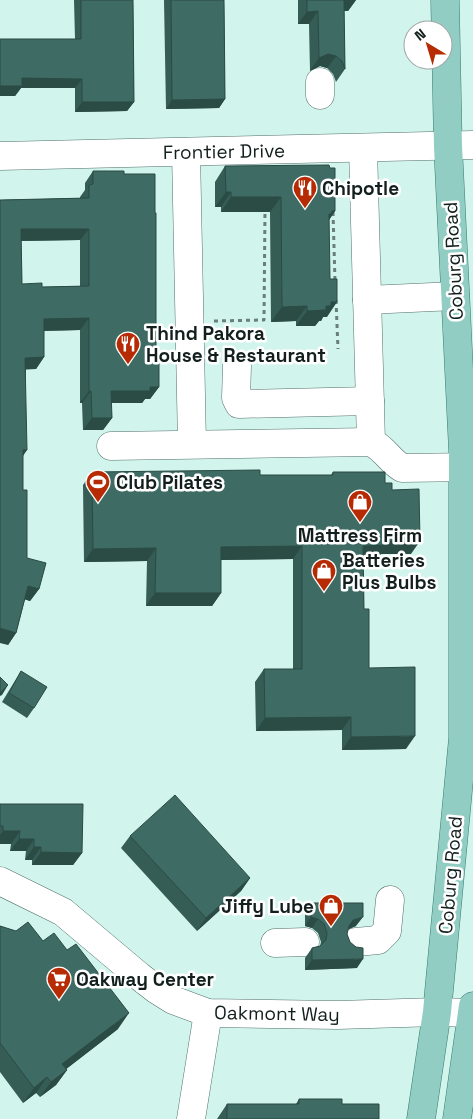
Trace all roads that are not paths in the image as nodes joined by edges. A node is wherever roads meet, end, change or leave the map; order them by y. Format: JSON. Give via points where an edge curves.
{"nodes":[{"id":1,"x":445,"y":0,"type":"edge"},
{"id":2,"x":460,"y":145,"type":"edge"},
{"id":3,"x":363,"y":148,"type":"junction"},
{"id":4,"x":186,"y":152,"type":"junction"},
{"id":5,"x":0,"y":156,"type":"edge"},
{"id":6,"x":455,"y":296,"type":"junction"},
{"id":7,"x":368,"y":300,"type":"junction"},
{"id":8,"x":237,"y":366,"type":"dead end"},
{"id":9,"x":370,"y":402,"type":"junction"},
{"id":10,"x":371,"y":442,"type":"junction"},
{"id":11,"x":192,"y":444,"type":"junction"},
{"id":12,"x":111,"y":446,"type":"dead end"},
{"id":13,"x":468,"y":467,"type":"edge"},
{"id":14,"x":0,"y":881,"type":"edge"},
{"id":15,"x":390,"y":900,"type":"dead end"},
{"id":16,"x":305,"y":942,"type":"dead end"},
{"id":17,"x":356,"y":942,"type":"dead end"},
{"id":18,"x":275,"y":943,"type":"dead end"},
{"id":19,"x":473,"y":1011,"type":"edge"},
{"id":20,"x":437,"y":1012,"type":"junction"},
{"id":21,"x":208,"y":1013,"type":"junction"},
{"id":22,"x":191,"y":1119,"type":"edge"},
{"id":23,"x":421,"y":1119,"type":"edge"},
{"id":24,"x":457,"y":1119,"type":"edge"}],
"edges":[{"from":1,"to":2,"type":"main road","name":"Coburg Road"},
{"from":2,"to":3,"type":"street","name":"Frontier Drive"},
{"from":2,"to":6,"type":"main road","name":"Coburg Road"},
{"from":3,"to":4,"type":"street","name":"Frontier Drive"},
{"from":3,"to":7,"type":"street"},
{"from":4,"to":5,"type":"street","name":"Frontier Drive"},
{"from":4,"to":11,"type":"street"},
{"from":6,"to":7,"type":"street"},
{"from":6,"to":13,"type":"main road","name":"Coburg Road"},
{"from":7,"to":9,"type":"street"},
{"from":8,"to":9,"type":"street","via":[[236,398],[239,404]]},
{"from":9,"to":10,"type":"street"},
{"from":10,"to":11,"type":"street"},
{"from":10,"to":13,"type":"street","via":[[402,468]]},
{"from":11,"to":12,"type":"street"},
{"from":13,"to":20,"type":"main road","name":"Coburg Road","via":[[463,738]]},
{"from":14,"to":21,"type":"street","name":"Oakmont Way","via":[[63,912],[138,976],[173,1000]]},
{"from":15,"to":17,"type":"street","via":[[388,927],[383,935],[372,941]]},
{"from":16,"to":18,"type":"street"},
{"from":19,"to":20,"type":"street","name":"Oakmont Way"},
{"from":19,"to":24,"type":"main road"},
{"from":20,"to":21,"type":"street","name":"Oakmont Way","via":[[338,1015]]},
{"from":20,"to":23,"type":"main road","name":"Coburg Road"},
{"from":21,"to":22,"type":"street"}]}
